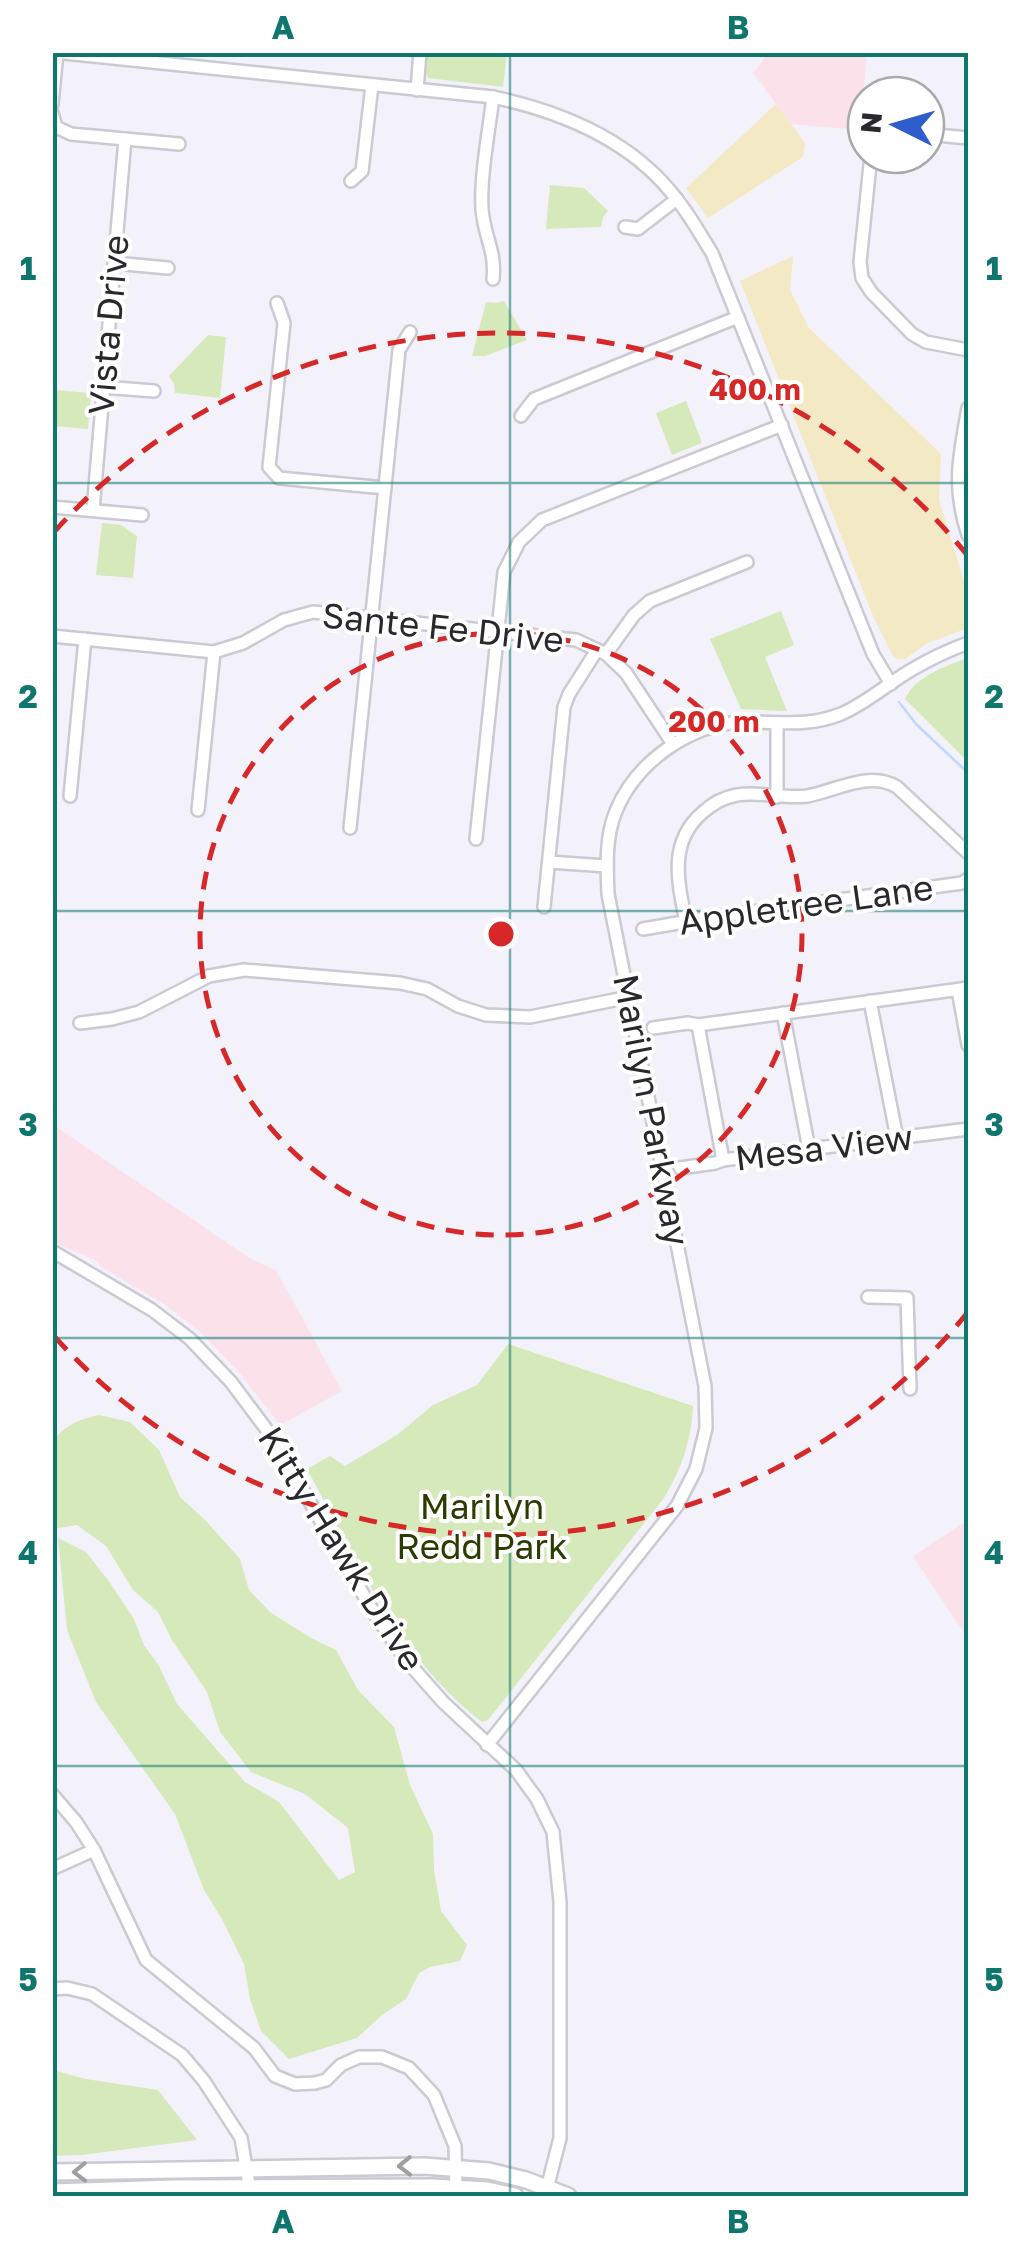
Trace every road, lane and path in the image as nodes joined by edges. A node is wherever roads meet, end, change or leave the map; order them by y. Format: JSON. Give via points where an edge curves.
{"nodes":[{"id":1,"x":420,"y":52,"type":"edge"},
{"id":2,"x":56,"y":53,"type":"edge"},
{"id":3,"x":372,"y":85,"type":"junction"},
{"id":4,"x":417,"y":90,"type":"junction"},
{"id":5,"x":493,"y":97,"type":"junction"},
{"id":6,"x":52,"y":104,"type":"edge"},
{"id":7,"x":52,"y":113,"type":"edge"},
{"id":8,"x":125,"y":139,"type":"junction"},
{"id":9,"x":178,"y":144,"type":"dead end"},
{"id":10,"x":869,"y":175,"type":"edge"},
{"id":11,"x":351,"y":181,"type":"dead end"},
{"id":12,"x":677,"y":199,"type":"junction"},
{"id":13,"x":625,"y":227,"type":"dead end"},
{"id":14,"x":114,"y":264,"type":"junction"},
{"id":15,"x":168,"y":268,"type":"dead end"},
{"id":16,"x":493,"y":279,"type":"dead end"},
{"id":17,"x":277,"y":303,"type":"dead end"},
{"id":18,"x":738,"y":318,"type":"junction"},
{"id":19,"x":410,"y":332,"type":"dead end"},
{"id":20,"x":968,"y":350,"type":"edge"},
{"id":21,"x":104,"y":387,"type":"junction"},
{"id":22,"x":154,"y":391,"type":"dead end"},
{"id":23,"x":968,"y":408,"type":"edge"},
{"id":24,"x":521,"y":416,"type":"dead end"},
{"id":25,"x":782,"y":425,"type":"junction"},
{"id":26,"x":385,"y":488,"type":"junction"},
{"id":27,"x":52,"y":507,"type":"edge"},
{"id":28,"x":92,"y":510,"type":"junction"},
{"id":29,"x":142,"y":514,"type":"dead end"},
{"id":30,"x":968,"y":535,"type":"edge"},
{"id":31,"x":746,"y":562,"type":"dead end"},
{"id":32,"x":371,"y":618,"type":"junction"},
{"id":33,"x":497,"y":632,"type":"junction"},
{"id":34,"x":52,"y":636,"type":"edge"},
{"id":35,"x":85,"y":639,"type":"junction"},
{"id":36,"x":968,"y":643,"type":"edge"},
{"id":37,"x":214,"y":652,"type":"junction"},
{"id":38,"x":602,"y":652,"type":"junction"},
{"id":39,"x":890,"y":684,"type":"junction"},
{"id":40,"x":777,"y":725,"type":"junction"},
{"id":41,"x":673,"y":744,"type":"junction"},
{"id":42,"x":70,"y":796,"type":"dead end"},
{"id":43,"x":777,"y":797,"type":"junction"},
{"id":44,"x":198,"y":810,"type":"dead end"},
{"id":45,"x":350,"y":828,"type":"dead end"},
{"id":46,"x":476,"y":839,"type":"dead end"},
{"id":47,"x":968,"y":852,"type":"edge"},
{"id":48,"x":549,"y":862,"type":"junction"},
{"id":49,"x":607,"y":866,"type":"junction"},
{"id":50,"x":968,"y":879,"type":"edge"},
{"id":51,"x":544,"y":907,"type":"dead end"},
{"id":52,"x":686,"y":922,"type":"junction"},
{"id":53,"x":643,"y":929,"type":"dead end"},
{"id":54,"x":963,"y":989,"type":"edge"},
{"id":55,"x":629,"y":997,"type":"junction"},
{"id":56,"x":870,"y":1002,"type":"junction"},
{"id":57,"x":784,"y":1013,"type":"junction"},
{"id":58,"x":80,"y":1023,"type":"dead end"},
{"id":59,"x":698,"y":1024,"type":"junction"},
{"id":60,"x":653,"y":1028,"type":"dead end"},
{"id":61,"x":968,"y":1045,"type":"edge"},
{"id":62,"x":968,"y":1129,"type":"edge"},
{"id":63,"x":897,"y":1138,"type":"junction"},
{"id":64,"x":810,"y":1149,"type":"junction"},
{"id":65,"x":724,"y":1160,"type":"junction"},
{"id":66,"x":680,"y":1168,"type":"dead end"},
{"id":67,"x":52,"y":1251,"type":"edge"},
{"id":68,"x":868,"y":1296,"type":"dead end"},
{"id":69,"x":910,"y":1389,"type":"dead end"},
{"id":70,"x":487,"y":1745,"type":"junction"},
{"id":71,"x":52,"y":1794,"type":"edge"},
{"id":72,"x":94,"y":1850,"type":"junction"},
{"id":73,"x":52,"y":1869,"type":"edge"},
{"id":74,"x":52,"y":1988,"type":"edge"},
{"id":75,"x":457,"y":2168,"type":"junction"},
{"id":76,"x":248,"y":2169,"type":"junction"},
{"id":77,"x":52,"y":2172,"type":"edge"},
{"id":78,"x":52,"y":2192,"type":"edge"},
{"id":79,"x":546,"y":2192,"type":"edge"},
{"id":80,"x":250,"y":2193,"type":"edge"},
{"id":81,"x":456,"y":2194,"type":"edge"},
{"id":82,"x":515,"y":2196,"type":"edge"},
{"id":83,"x":568,"y":2196,"type":"edge"}],
"edges":[{"from":1,"to":4,"type":"street"},
{"from":2,"to":3,"type":"street"},
{"from":2,"to":6,"type":"street"},
{"from":3,"to":4,"type":"street"},
{"from":3,"to":11,"type":"street","via":[[362,171]]},
{"from":4,"to":5,"type":"street"},
{"from":5,"to":12,"type":"street","via":[[604,136],[644,163]]},
{"from":5,"to":16,"type":"street","via":[[482,204],[495,258]]},
{"from":7,"to":8,"type":"street","via":[[56,127],[70,134]]},
{"from":8,"to":9,"type":"street"},
{"from":8,"to":14,"type":"street","name":"Vista Drive"},
{"from":10,"to":20,"type":"street","via":[[862,278],[912,334]]},
{"from":12,"to":13,"type":"street","via":[[638,229]]},
{"from":12,"to":18,"type":"street","via":[[712,253]]},
{"from":14,"to":15,"type":"street"},
{"from":14,"to":21,"type":"street","name":"Vista Drive"},
{"from":17,"to":26,"type":"street","via":[[284,322],[270,467],[279,478]]},
{"from":18,"to":24,"type":"street","via":[[534,399]]},
{"from":18,"to":25,"type":"street"},
{"from":19,"to":26,"type":"street","via":[[399,350]]},
{"from":21,"to":22,"type":"street"},
{"from":21,"to":28,"type":"street","name":"Vista Drive"},
{"from":23,"to":30,"type":"street","via":[[958,488]]},
{"from":25,"to":33,"type":"street","via":[[542,520],[519,542],[504,572]]},
{"from":25,"to":39,"type":"street"},
{"from":26,"to":32,"type":"street"},
{"from":27,"to":28,"type":"street"},
{"from":28,"to":29,"type":"street"},
{"from":31,"to":38,"type":"street","via":[[650,601]]},
{"from":32,"to":33,"type":"street","name":"Sante Fe Drive"},
{"from":32,"to":37,"type":"street","name":"Sante Fe Drive","via":[[312,612]]},
{"from":32,"to":45,"type":"street"},
{"from":33,"to":38,"type":"street","name":"Sante Fe Drive","via":[[576,640]]},
{"from":33,"to":46,"type":"street"},
{"from":34,"to":35,"type":"street","name":"Sante Fe Drive"},
{"from":35,"to":37,"type":"street","name":"Sante Fe Drive"},
{"from":35,"to":42,"type":"street"},
{"from":36,"to":39,"type":"street","name":"Marilyn Parkway"},
{"from":37,"to":44,"type":"street"},
{"from":38,"to":41,"type":"street","name":"Sante Fe Drive","via":[[626,672]]},
{"from":38,"to":48,"type":"street","via":[[564,707]]},
{"from":39,"to":40,"type":"street","name":"Marilyn Parkway","via":[[843,713]]},
{"from":40,"to":41,"type":"street","name":"Marilyn Parkway","via":[[740,722]]},
{"from":40,"to":43,"type":"street"},
{"from":41,"to":49,"type":"street","name":"Marilyn Parkway","via":[[639,774],[616,810]]},
{"from":43,"to":47,"type":"street","via":[[887,781]]},
{"from":43,"to":52,"type":"street","via":[[723,799],[689,825],[678,881]]},
{"from":48,"to":49,"type":"street"},
{"from":48,"to":51,"type":"street"},
{"from":49,"to":55,"type":"street","name":"Marilyn Parkway"},
{"from":50,"to":52,"type":"street","name":"Appletree Lane"},
{"from":52,"to":53,"type":"street","name":"Appletree Lane"},
{"from":54,"to":56,"type":"street"},
{"from":54,"to":61,"type":"street"},
{"from":55,"to":58,"type":"street","via":[[530,1017],[486,1015],[400,983],[244,970],[208,976],[139,1012]]},
{"from":55,"to":70,"type":"street","name":"Marilyn Parkway","via":[[705,1386],[706,1428],[677,1506]]},
{"from":56,"to":57,"type":"street"},
{"from":56,"to":63,"type":"street"},
{"from":57,"to":59,"type":"street"},
{"from":57,"to":64,"type":"street"},
{"from":59,"to":60,"type":"street"},
{"from":59,"to":65,"type":"street"},
{"from":62,"to":63,"type":"street","name":"Mesa View"},
{"from":63,"to":64,"type":"street","name":"Mesa View"},
{"from":64,"to":65,"type":"street","name":"Mesa View"},
{"from":65,"to":66,"type":"street","name":"Mesa View"},
{"from":67,"to":70,"type":"street","name":"Kitty Hawk Drive","via":[[152,1310],[231,1382],[274,1438],[406,1660]]},
{"from":68,"to":69,"type":"street","via":[[907,1298]]},
{"from":70,"to":79,"type":"street","name":"Kitty Hawk Drive","via":[[516,1770],[553,1832],[560,1902],[560,2138]]},
{"from":71,"to":72,"type":"street"},
{"from":72,"to":73,"type":"street"},
{"from":72,"to":75,"type":"street","via":[[146,1960],[254,2048],[276,2076],[316,2083],[359,2057],[409,2068],[434,2095]]},
{"from":74,"to":76,"type":"street","via":[[92,1994],[182,2055],[241,2138]]},
{"from":75,"to":76,"type":"main road","one_way":true},
{"from":75,"to":79,"type":"main road","via":[[489,2170]]},
{"from":75,"to":81,"type":"street"},
{"from":76,"to":77,"type":"main road","one_way":true},
{"from":76,"to":80,"type":"street"},
{"from":78,"to":80,"type":"main road"},
{"from":79,"to":83,"type":"main road"},
{"from":80,"to":81,"type":"main road"},
{"from":81,"to":82,"type":"main road","via":[[487,2190]]}]}
